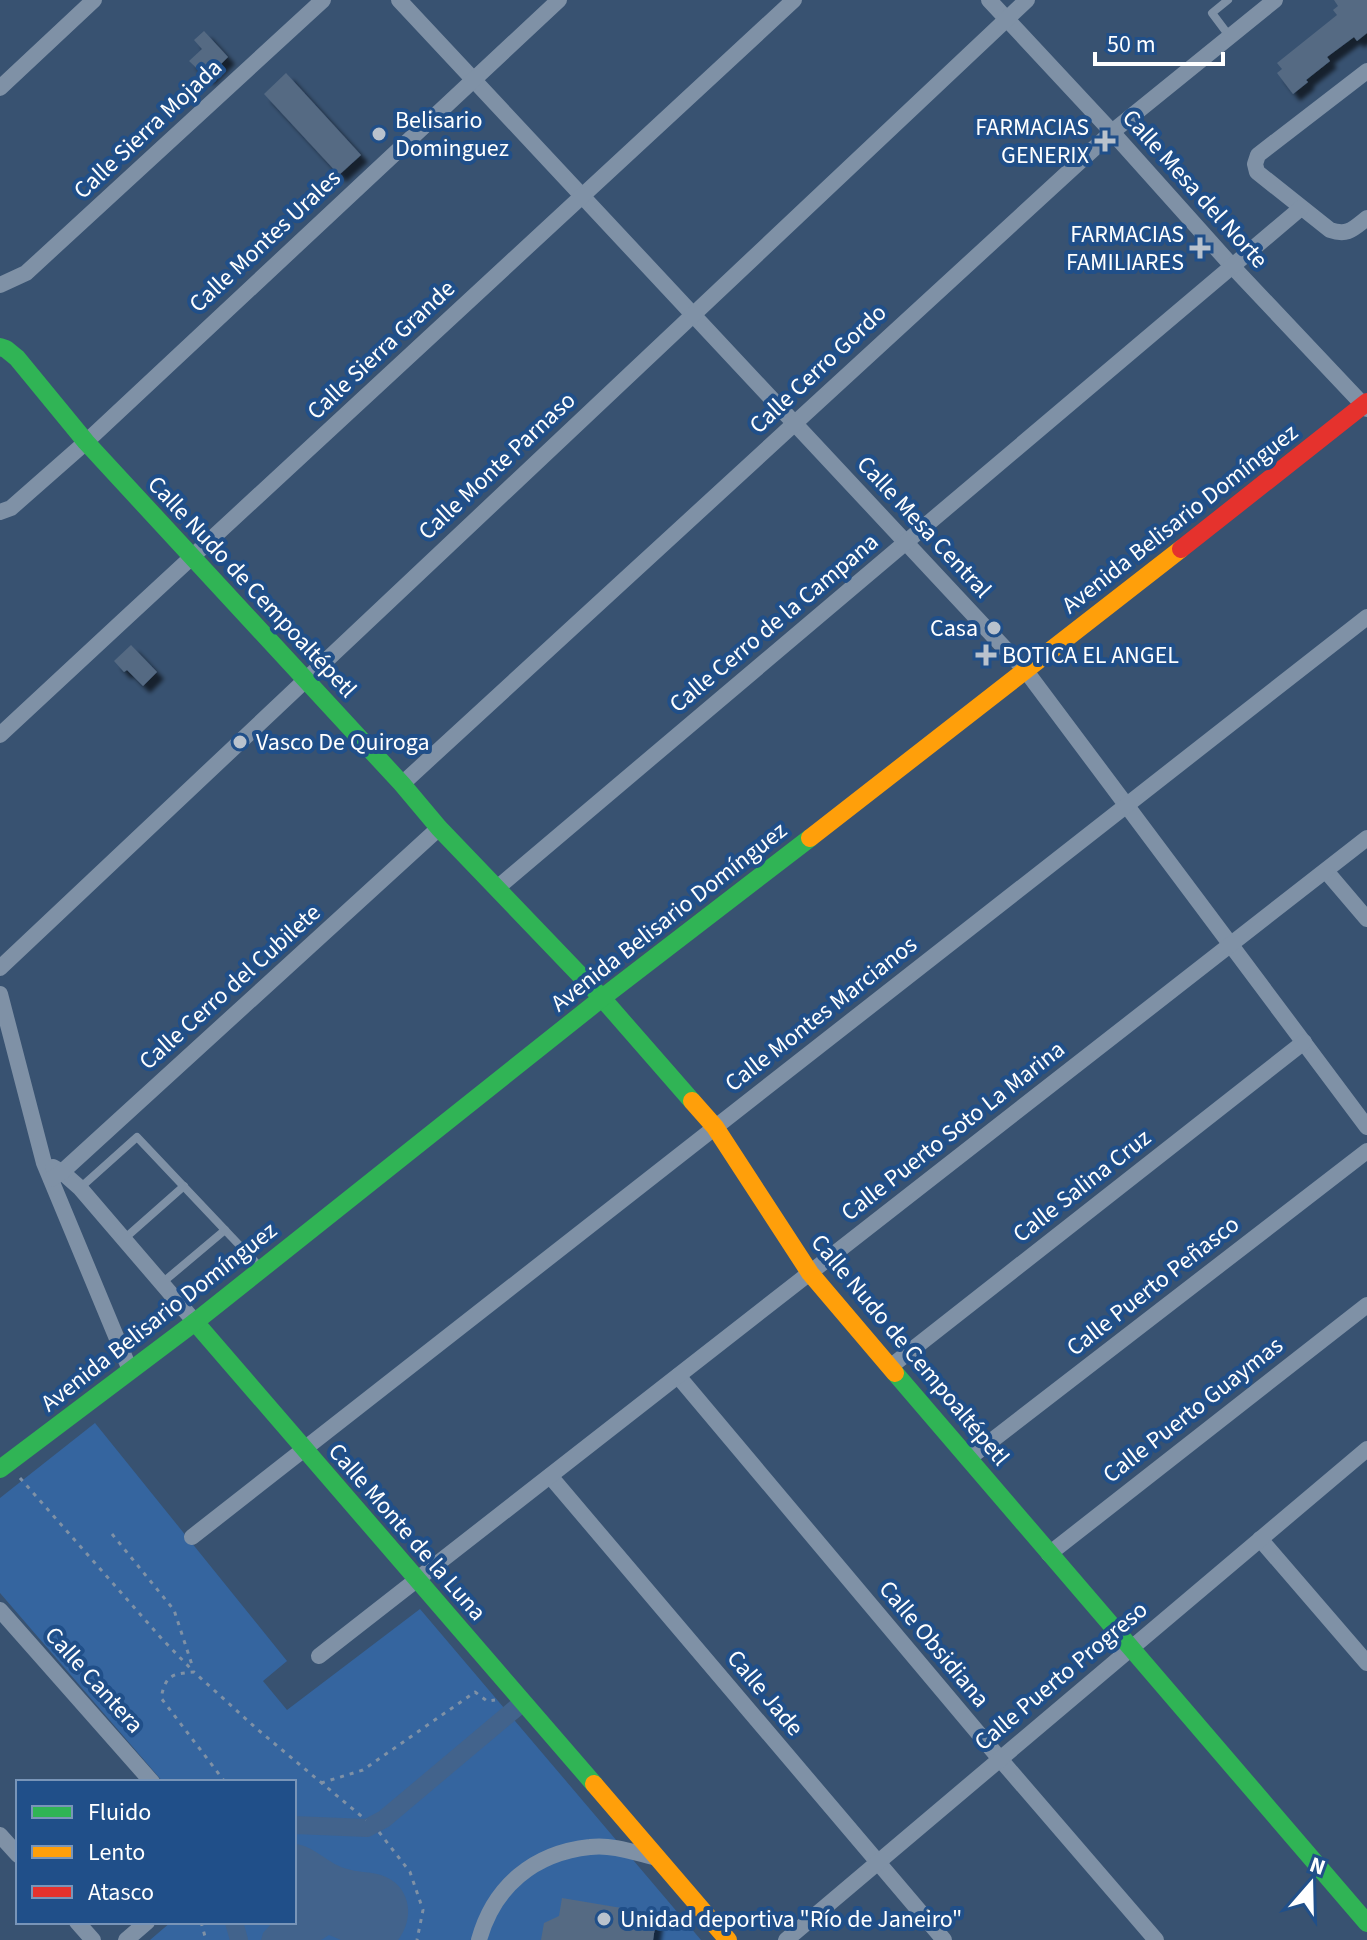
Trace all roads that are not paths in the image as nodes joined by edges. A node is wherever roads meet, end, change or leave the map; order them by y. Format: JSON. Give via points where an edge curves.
{"nodes":[{"id":1,"x":94,"y":0,"type":"edge"},
{"id":2,"x":323,"y":0,"type":"edge"},
{"id":3,"x":399,"y":0,"type":"edge"},
{"id":4,"x":559,"y":0,"type":"edge"},
{"id":5,"x":794,"y":0,"type":"edge"},
{"id":6,"x":989,"y":0,"type":"edge"},
{"id":7,"x":1027,"y":0,"type":"edge"},
{"id":8,"x":1228,"y":0,"type":"edge"},
{"id":9,"x":1275,"y":0,"type":"edge"},
{"id":10,"x":1006,"y":19,"type":"junction"},
{"id":11,"x":1230,"y":37,"type":"junction"},
{"id":12,"x":1367,"y":71,"type":"edge"},
{"id":13,"x":473,"y":80,"type":"junction"},
{"id":14,"x":0,"y":88,"type":"edge"},
{"id":15,"x":1112,"y":132,"type":"junction"},
{"id":16,"x":582,"y":198,"type":"junction"},
{"id":17,"x":1301,"y":208,"type":"junction"},
{"id":18,"x":1367,"y":218,"type":"edge"},
{"id":19,"x":1232,"y":266,"type":"junction"},
{"id":20,"x":0,"y":285,"type":"edge"},
{"id":21,"x":692,"y":315,"type":"junction"},
{"id":22,"x":0,"y":347,"type":"edge"},
{"id":23,"x":1366,"y":405,"type":"edge"},
{"id":24,"x":794,"y":424,"type":"junction"},
{"id":25,"x":86,"y":442,"type":"junction"},
{"id":26,"x":0,"y":512,"type":"edge"},
{"id":27,"x":906,"y":543,"type":"junction"},
{"id":28,"x":192,"y":556,"type":"junction"},
{"id":29,"x":1367,"y":617,"type":"edge"},
{"id":30,"x":1026,"y":671,"type":"junction"},
{"id":31,"x":305,"y":681,"type":"junction"},
{"id":32,"x":0,"y":735,"type":"edge"},
{"id":33,"x":402,"y":784,"type":"junction"},
{"id":34,"x":1127,"y":806,"type":"junction"},
{"id":35,"x":439,"y":828,"type":"junction"},
{"id":36,"x":1367,"y":838,"type":"edge"},
{"id":37,"x":1326,"y":871,"type":"junction"},
{"id":38,"x":497,"y":888,"type":"junction"},
{"id":39,"x":1367,"y":919,"type":"edge"},
{"id":40,"x":1231,"y":944,"type":"junction"},
{"id":41,"x":0,"y":968,"type":"edge"},
{"id":42,"x":0,"y":994,"type":"edge"},
{"id":43,"x":602,"y":998,"type":"junction"},
{"id":44,"x":1304,"y":1042,"type":"junction"},
{"id":45,"x":715,"y":1127,"type":"junction"},
{"id":46,"x":1367,"y":1127,"type":"edge"},
{"id":47,"x":1367,"y":1151,"type":"edge"},
{"id":48,"x":56,"y":1176,"type":"junction"},
{"id":49,"x":184,"y":1186,"type":"junction"},
{"id":50,"x":80,"y":1188,"type":"junction"},
{"id":51,"x":225,"y":1230,"type":"junction"},
{"id":52,"x":124,"y":1239,"type":"junction"},
{"id":53,"x":262,"y":1268,"type":"junction"},
{"id":54,"x":810,"y":1273,"type":"junction"},
{"id":55,"x":161,"y":1283,"type":"junction"},
{"id":56,"x":1367,"y":1305,"type":"edge"},
{"id":57,"x":195,"y":1322,"type":"junction"},
{"id":58,"x":890,"y":1367,"type":"junction"},
{"id":59,"x":130,"y":1370,"type":"junction"},
{"id":60,"x":678,"y":1376,"type":"junction"},
{"id":61,"x":304,"y":1449,"type":"junction"},
{"id":62,"x":1367,"y":1449,"type":"edge"},
{"id":63,"x":968,"y":1459,"type":"junction"},
{"id":64,"x":4,"y":1466,"type":"edge"},
{"id":65,"x":550,"y":1476,"type":"junction"},
{"id":66,"x":192,"y":1537,"type":"dead end"},
{"id":67,"x":1260,"y":1539,"type":"junction"},
{"id":68,"x":1049,"y":1554,"type":"junction"},
{"id":69,"x":417,"y":1580,"type":"junction"},
{"id":70,"x":0,"y":1610,"type":"edge"},
{"id":71,"x":1131,"y":1649,"type":"junction"},
{"id":72,"x":319,"y":1656,"type":"dead end"},
{"id":73,"x":1367,"y":1663,"type":"edge"},
{"id":74,"x":1000,"y":1759,"type":"junction"},
{"id":75,"x":150,"y":1780,"type":"edge"},
{"id":76,"x":0,"y":1835,"type":"edge"},
{"id":77,"x":16,"y":1853,"type":"edge"},
{"id":78,"x":657,"y":1858,"type":"junction"},
{"id":79,"x":878,"y":1862,"type":"junction"},
{"id":80,"x":1367,"y":1923,"type":"edge"},
{"id":81,"x":79,"y":1924,"type":"edge"},
{"id":82,"x":145,"y":1924,"type":"edge"},
{"id":83,"x":93,"y":1940,"type":"edge"},
{"id":84,"x":126,"y":1940,"type":"edge"},
{"id":85,"x":479,"y":1940,"type":"edge"},
{"id":86,"x":728,"y":1940,"type":"edge"},
{"id":87,"x":786,"y":1940,"type":"edge"},
{"id":88,"x":944,"y":1940,"type":"edge"},
{"id":89,"x":1156,"y":1940,"type":"edge"}],
"edges":[{"from":1,"to":14,"type":"street"},
{"from":2,"to":20,"type":"street","name":"Calle Sierra Mojada","via":[[26,273]]},
{"from":3,"to":13,"type":"street","name":"Calle Mesa Central"},
{"from":4,"to":13,"type":"street","name":"Calle Montes Urales"},
{"from":5,"to":16,"type":"street","name":"Calle Sierra Grande"},
{"from":6,"to":10,"type":"street","name":"Calle Mesa del Norte"},
{"from":7,"to":10,"type":"street","name":"Calle Monte Parnaso"},
{"from":8,"to":11,"type":"lane","via":[[1212,13]]},
{"from":9,"to":11,"type":"street","name":"Calle Cerro Gordo"},
{"from":10,"to":15,"type":"street","name":"Calle Mesa del Norte"},
{"from":10,"to":21,"type":"street","name":"Calle Monte Parnaso"},
{"from":11,"to":15,"type":"street","name":"Calle Cerro Gordo"},
{"from":12,"to":17,"type":"street","via":[[1258,155],[1257,172]]},
{"from":13,"to":16,"type":"street","name":"Calle Mesa Central"},
{"from":13,"to":25,"type":"street","name":"Calle Montes Urales"},
{"from":15,"to":19,"type":"street","name":"Calle Mesa del Norte"},
{"from":15,"to":24,"type":"street","name":"Calle Cerro Gordo"},
{"from":16,"to":21,"type":"street","name":"Calle Mesa Central"},
{"from":16,"to":28,"type":"street","name":"Calle Sierra Grande"},
{"from":17,"to":18,"type":"street","via":[[1341,234]]},
{"from":17,"to":19,"type":"street","name":"Calle Cerro de la Campana"},
{"from":19,"to":23,"type":"street","name":"Calle Mesa del Norte"},
{"from":19,"to":27,"type":"street","name":"Calle Cerro de la Campana"},
{"from":21,"to":24,"type":"street","name":"Calle Mesa Central"},
{"from":21,"to":31,"type":"street","name":"Calle Monte Parnaso"},
{"from":22,"to":25,"type":"street","name":"Calle Nudo de Cempoaltépetl","via":[[17,358]]},
{"from":23,"to":30,"type":"street","name":"Avenida Belisario Domínguez"},
{"from":24,"to":27,"type":"street","name":"Calle Mesa Central"},
{"from":24,"to":33,"type":"street","name":"Calle Cerro Gordo"},
{"from":25,"to":26,"type":"street","name":"Calle Montes Urales"},
{"from":25,"to":28,"type":"street","name":"Calle Nudo de Cempoaltépetl"},
{"from":27,"to":30,"type":"street","name":"Calle Mesa Central"},
{"from":27,"to":38,"type":"street","name":"Calle Cerro de la Campana"},
{"from":28,"to":31,"type":"street","name":"Calle Nudo de Cempoaltépetl"},
{"from":28,"to":32,"type":"street","name":"Calle Sierra Grande"},
{"from":29,"to":34,"type":"street","name":"Calle Montes Marcianos"},
{"from":30,"to":34,"type":"street","name":"Calle Mesa Central"},
{"from":30,"to":43,"type":"street","name":"Avenida Belisario Domínguez"},
{"from":31,"to":33,"type":"street","name":"Calle Nudo de Cempoaltépetl"},
{"from":31,"to":41,"type":"street","name":"Calle Monte Parnaso"},
{"from":33,"to":35,"type":"street","name":"Calle Nudo de Cempoaltépetl"},
{"from":34,"to":40,"type":"street","name":"Calle Mesa Central"},
{"from":34,"to":45,"type":"street","name":"Calle Montes Marcianos"},
{"from":35,"to":38,"type":"street","name":"Calle Nudo de Cempoaltépetl"},
{"from":35,"to":48,"type":"street","name":"Calle Cerro del Cubilete"},
{"from":36,"to":37,"type":"street","name":"Calle Puerto Soto La Marina"},
{"from":37,"to":39,"type":"street"},
{"from":37,"to":40,"type":"street","name":"Calle Puerto Soto La Marina"},
{"from":38,"to":43,"type":"street","name":"Calle Nudo de Cempoaltépetl"},
{"from":40,"to":44,"type":"street","name":"Calle Mesa Central"},
{"from":40,"to":54,"type":"street","name":"Calle Puerto Soto La Marina"},
{"from":42,"to":48,"type":"street","name":"Calle Monte de la Luna","via":[[44,1163]]},
{"from":43,"to":45,"type":"street","name":"Calle Nudo de Cempoaltépetl"},
{"from":43,"to":53,"type":"street","name":"Avenida Belisario Domínguez"},
{"from":44,"to":46,"type":"street","name":"Calle Mesa Central"},
{"from":44,"to":58,"type":"street","name":"Calle Salina Cruz"},
{"from":45,"to":54,"type":"street","name":"Calle Nudo de Cempoaltépetl"},
{"from":45,"to":61,"type":"street","name":"Calle Montes Marcianos"},
{"from":47,"to":63,"type":"street","name":"Calle Puerto Peñasco"},
{"from":48,"to":50,"type":"street","name":"Calle Monte de la Luna"},
{"from":48,"to":59,"type":"street"},
{"from":49,"to":50,"type":"lane","via":[[137,1137]]},
{"from":49,"to":51,"type":"lane"},
{"from":49,"to":52,"type":"lane"},
{"from":50,"to":52,"type":"street","name":"Calle Monte de la Luna"},
{"from":51,"to":53,"type":"lane"},
{"from":51,"to":55,"type":"lane"},
{"from":52,"to":55,"type":"street","name":"Calle Monte de la Luna"},
{"from":53,"to":57,"type":"street","name":"Avenida Belisario Domínguez"},
{"from":54,"to":58,"type":"street","name":"Calle Nudo de Cempoaltépetl"},
{"from":54,"to":60,"type":"street","name":"Calle Puerto Soto La Marina"},
{"from":55,"to":57,"type":"street","name":"Calle Monte de la Luna"},
{"from":56,"to":68,"type":"street","name":"Calle Puerto Guaymas"},
{"from":57,"to":59,"type":"street","name":"Avenida Belisario Domínguez"},
{"from":57,"to":61,"type":"street","name":"Calle Monte de la Luna"},
{"from":58,"to":63,"type":"street","name":"Calle Nudo de Cempoaltépetl"},
{"from":59,"to":64,"type":"street","name":"Avenida Belisario Domínguez"},
{"from":60,"to":65,"type":"street","name":"Calle Puerto Soto La Marina"},
{"from":60,"to":74,"type":"street","name":"Calle Obsidiana"},
{"from":61,"to":66,"type":"street","name":"Calle Montes Marcianos"},
{"from":61,"to":69,"type":"street","name":"Calle Monte de la Luna"},
{"from":62,"to":67,"type":"street","name":"Calle Puerto Progreso"},
{"from":63,"to":68,"type":"street","name":"Calle Nudo de Cempoaltépetl"},
{"from":65,"to":69,"type":"street","name":"Calle Puerto Soto La Marina"},
{"from":65,"to":79,"type":"street","name":"Calle Jade"},
{"from":67,"to":71,"type":"street","name":"Calle Puerto Progreso"},
{"from":67,"to":73,"type":"street"},
{"from":68,"to":71,"type":"street","name":"Calle Nudo de Cempoaltépetl"},
{"from":69,"to":72,"type":"street","name":"Calle Puerto Soto La Marina"},
{"from":69,"to":78,"type":"street","name":"Calle Monte de la Luna"},
{"from":70,"to":75,"type":"street","name":"Calle Cantera"},
{"from":71,"to":74,"type":"street","name":"Calle Puerto Progreso"},
{"from":71,"to":80,"type":"street","name":"Calle Nudo de Cempoaltépetl"},
{"from":74,"to":79,"type":"street","name":"Calle Puerto Progreso"},
{"from":74,"to":89,"type":"street","name":"Calle Obsidiana"},
{"from":76,"to":77,"type":"street"},
{"from":78,"to":85,"type":"street","via":[[592,1846],[551,1855],[502,1891]]},
{"from":78,"to":86,"type":"street","name":"Calle Monte de la Luna"},
{"from":79,"to":87,"type":"street","name":"Calle Puerto Progreso"},
{"from":79,"to":88,"type":"street","name":"Calle Jade"},
{"from":81,"to":83,"type":"street"},
{"from":82,"to":84,"type":"street"}]}
